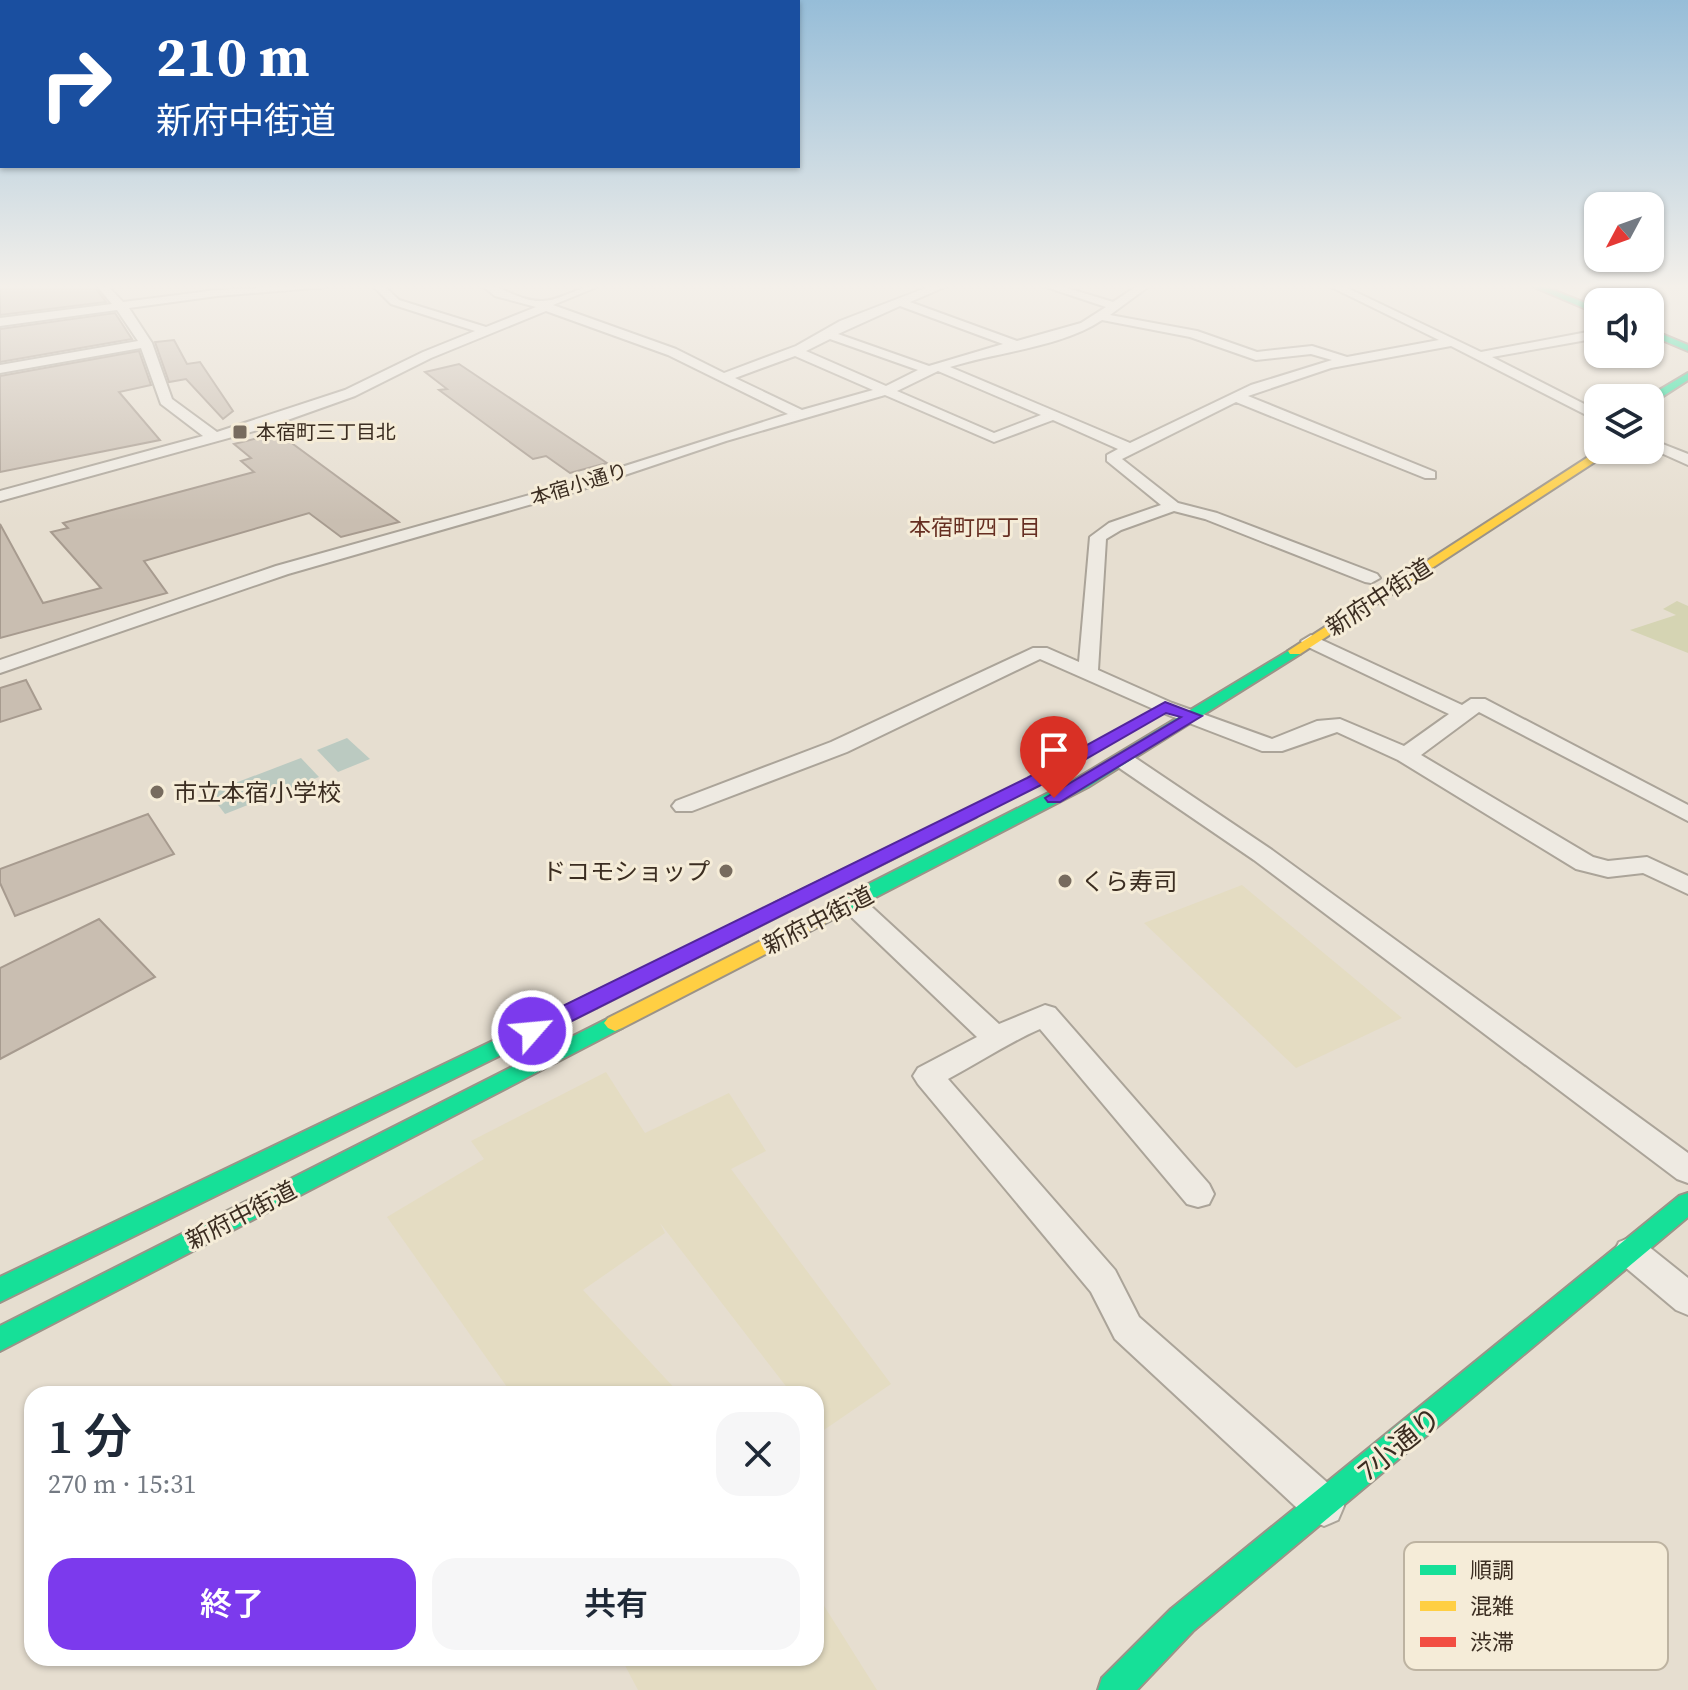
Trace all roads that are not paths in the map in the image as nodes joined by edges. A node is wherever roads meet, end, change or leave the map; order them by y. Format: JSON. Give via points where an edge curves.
{"nodes":[{"id":1,"x":34,"y":363,"type":"edge"},
{"id":2,"x":153,"y":363,"type":"edge"},
{"id":3,"x":416,"y":363,"type":"edge"},
{"id":4,"x":692,"y":363,"type":"edge"},
{"id":5,"x":762,"y":363,"type":"edge"},
{"id":6,"x":823,"y":363,"type":"edge"},
{"id":7,"x":915,"y":363,"type":"edge"},
{"id":8,"x":955,"y":363,"type":"edge"},
{"id":9,"x":1340,"y":363,"type":"edge"},
{"id":10,"x":1492,"y":363,"type":"edge"},
{"id":11,"x":0,"y":369,"type":"edge"},
{"id":12,"x":934,"y":369,"type":"junction"},
{"id":13,"x":1688,"y":376,"type":"edge"},
{"id":14,"x":721,"y":378,"type":"junction"},
{"id":15,"x":888,"y":390,"type":"junction"},
{"id":16,"x":1664,"y":391,"type":"edge"},
{"id":17,"x":1237,"y":397,"type":"junction"},
{"id":18,"x":1584,"y":410,"type":"edge"},
{"id":19,"x":800,"y":415,"type":"junction"},
{"id":20,"x":1052,"y":416,"type":"junction"},
{"id":21,"x":214,"y":437,"type":"junction"},
{"id":22,"x":1584,"y":445,"type":"edge"},
{"id":23,"x":1131,"y":449,"type":"junction"},
{"id":24,"x":1664,"y":449,"type":"edge"},
{"id":25,"x":1688,"y":460,"type":"edge"},
{"id":26,"x":1585,"y":464,"type":"edge"},
{"id":27,"x":1430,"y":475,"type":"dead end"},
{"id":28,"x":0,"y":496,"type":"edge"},
{"id":29,"x":1491,"y":503,"type":"dead end"},
{"id":30,"x":1172,"y":506,"type":"junction"},
{"id":31,"x":1378,"y":574,"type":"joint"},
{"id":32,"x":1346,"y":593,"type":"dead end"},
{"id":33,"x":1311,"y":641,"type":"junction"},
{"id":34,"x":0,"y":667,"type":"edge"},
{"id":35,"x":1088,"y":672,"type":"junction"},
{"id":36,"x":1188,"y":693,"type":"dead end"},
{"id":37,"x":1165,"y":707,"type":"junction"},
{"id":38,"x":1463,"y":713,"type":"junction"},
{"id":39,"x":1194,"y":716,"type":"junction"},
{"id":40,"x":1143,"y":720,"type":"dead end"},
{"id":41,"x":1406,"y":755,"type":"junction"},
{"id":42,"x":1123,"y":760,"type":"junction"},
{"id":43,"x":991,"y":803,"type":"dead end"},
{"id":44,"x":684,"y":806,"type":"dead end"},
{"id":45,"x":1688,"y":814,"type":"edge"},
{"id":46,"x":1688,"y":886,"type":"edge"},
{"id":47,"x":852,"y":903,"type":"junction"},
{"id":48,"x":995,"y":1037,"type":"junction"},
{"id":49,"x":1688,"y":1170,"type":"edge"},
{"id":50,"x":1198,"y":1194,"type":"dead end"},
{"id":51,"x":1688,"y":1203,"type":"edge"},
{"id":52,"x":1631,"y":1252,"type":"junction"},
{"id":53,"x":0,"y":1290,"type":"edge"},
{"id":54,"x":1688,"y":1299,"type":"edge"},
{"id":55,"x":0,"y":1339,"type":"edge"},
{"id":56,"x":1324,"y":1506,"type":"junction"},
{"id":57,"x":1114,"y":1690,"type":"edge"}],
"edges":[{"from":1,"to":11,"type":"street"},
{"from":2,"to":21,"type":"street","via":[[166,401]]},
{"from":3,"to":21,"type":"street","via":[[350,393]]},
{"from":4,"to":14,"type":"street"},
{"from":5,"to":14,"type":"street"},
{"from":6,"to":15,"type":"street"},
{"from":7,"to":12,"type":"street"},
{"from":8,"to":12,"type":"street","name":"本宿小通り"},
{"from":9,"to":17,"type":"street","via":[[1299,372]]},
{"from":10,"to":18,"type":"street"},
{"from":12,"to":15,"type":"street","name":"本宿小通り"},
{"from":12,"to":20,"type":"street","via":[[998,389]]},
{"from":13,"to":16,"type":"main road"},
{"from":14,"to":19,"type":"street"},
{"from":15,"to":19,"type":"street","name":"本宿小通り"},
{"from":15,"to":20,"type":"street","via":[[994,438]]},
{"from":17,"to":23,"type":"street"},
{"from":17,"to":27,"type":"street"},
{"from":19,"to":34,"type":"street","name":"本宿小通り","via":[[568,489],[282,570]]},
{"from":20,"to":23,"type":"street"},
{"from":21,"to":28,"type":"street"},
{"from":22,"to":29,"type":"main road"},
{"from":23,"to":30,"type":"street","via":[[1112,458]]},
{"from":24,"to":25,"type":"street"},
{"from":26,"to":33,"type":"main road","name":"新府中街道"},
{"from":30,"to":31,"type":"street"},
{"from":30,"to":35,"type":"street","via":[[1110,526],[1098,537]]},
{"from":31,"to":32,"type":"main road","name":"新府中街道"},
{"from":33,"to":38,"type":"street"},
{"from":33,"to":39,"type":"main road","name":"新府中街道"},
{"from":35,"to":37,"type":"street"},
{"from":35,"to":44,"type":"street","via":[[1040,652],[839,747]]},
{"from":36,"to":37,"type":"main road"},
{"from":37,"to":39,"type":"street"},
{"from":37,"to":40,"type":"main road"},
{"from":38,"to":41,"type":"street"},
{"from":38,"to":45,"type":"street","via":[[1478,703]]},
{"from":39,"to":41,"type":"street","via":[[1274,746],[1340,725]]},
{"from":39,"to":42,"type":"main road","name":"新府中街道"},
{"from":41,"to":46,"type":"street","via":[[1585,863],[1608,869],[1647,865]]},
{"from":42,"to":47,"type":"main road","name":"新府中街道"},
{"from":42,"to":49,"type":"street","via":[[1263,855]]},
{"from":43,"to":53,"type":"main road","name":"新府中街道"},
{"from":47,"to":48,"type":"street"},
{"from":47,"to":55,"type":"main road","name":"新府中街道"},
{"from":48,"to":50,"type":"street","via":[[1045,1015]]},
{"from":48,"to":56,"type":"street","via":[[928,1076],[1103,1281],[1127,1328]]},
{"from":51,"to":52,"type":"main road","name":"7小通り"},
{"from":52,"to":54,"type":"street"},
{"from":52,"to":56,"type":"main road","name":"7小通り"},
{"from":56,"to":57,"type":"main road","name":"7小通り","via":[[1182,1620]]}]}
